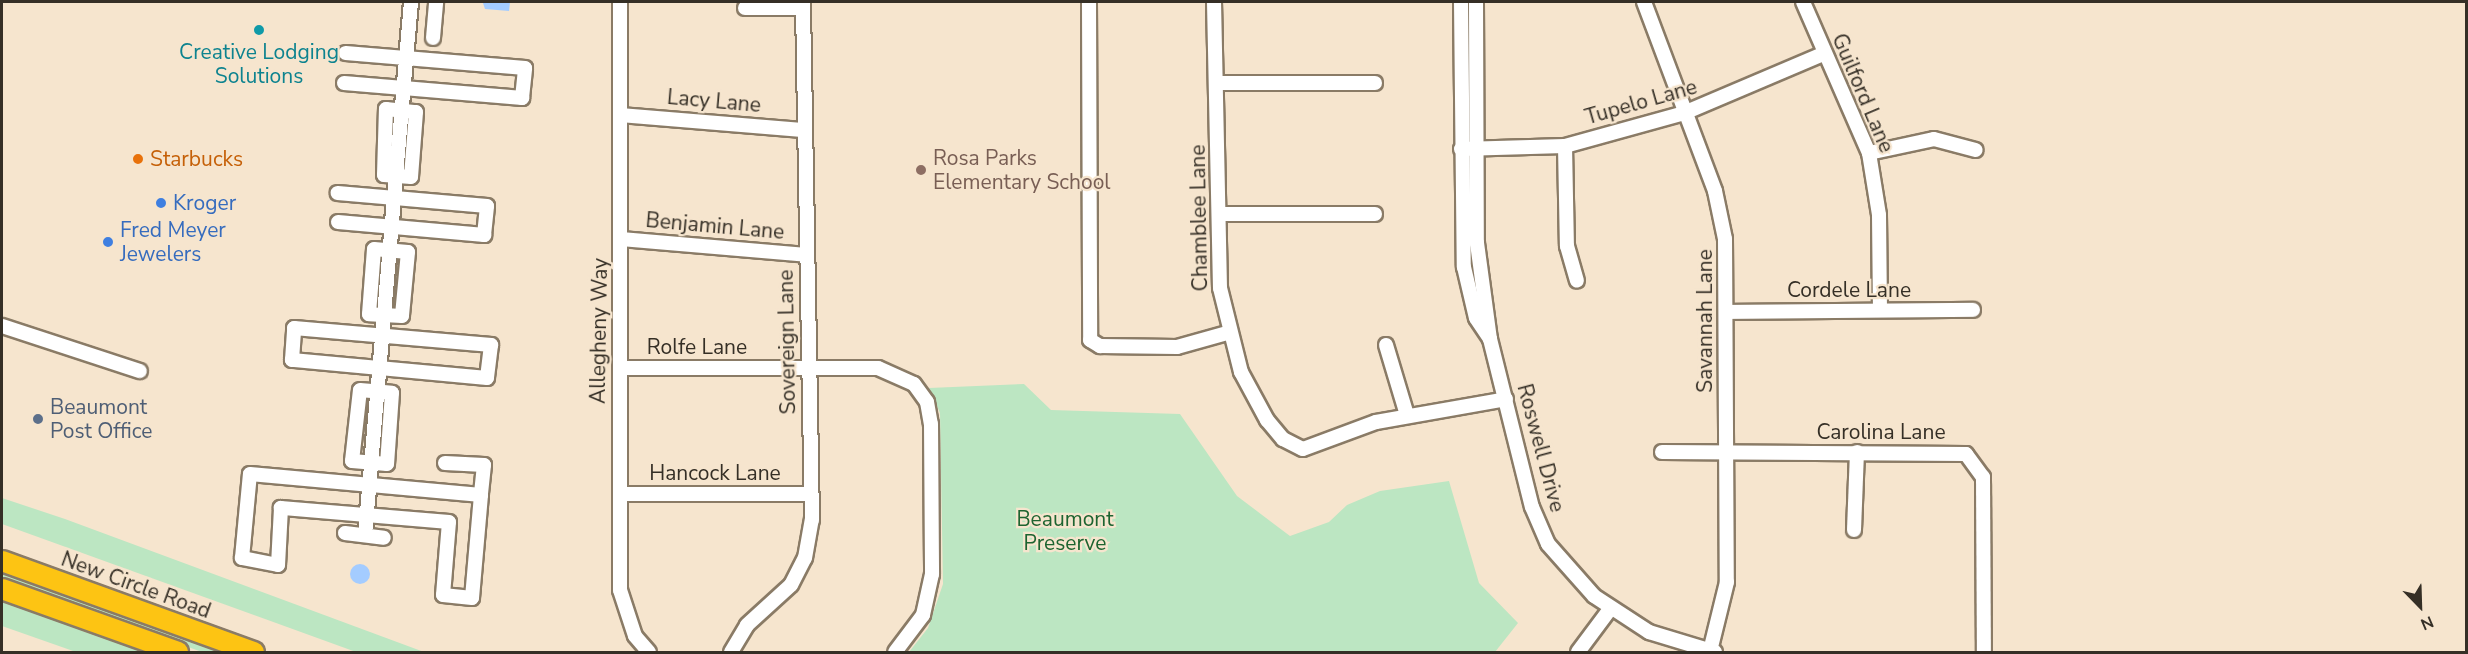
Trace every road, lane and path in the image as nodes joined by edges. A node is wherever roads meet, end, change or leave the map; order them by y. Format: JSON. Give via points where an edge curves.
{"nodes":[{"id":1,"x":620,"y":2,"type":"edge"},
{"id":2,"x":1089,"y":2,"type":"edge"},
{"id":3,"x":1214,"y":2,"type":"edge"},
{"id":4,"x":1461,"y":2,"type":"edge"},
{"id":5,"x":1476,"y":2,"type":"edge"},
{"id":6,"x":1644,"y":2,"type":"edge"},
{"id":7,"x":1803,"y":2,"type":"edge"},
{"id":8,"x":411,"y":3,"type":"edge"},
{"id":9,"x":436,"y":3,"type":"edge"},
{"id":10,"x":803,"y":5,"type":"edge"},
{"id":11,"x":745,"y":8,"type":"dead end"},
{"id":12,"x":433,"y":38,"type":"dead end"},
{"id":13,"x":346,"y":52,"type":"dead end"},
{"id":14,"x":1823,"y":54,"type":"junction"},
{"id":15,"x":406,"y":58,"type":"junction"},
{"id":16,"x":344,"y":82,"type":"dead end"},
{"id":17,"x":1218,"y":82,"type":"junction"},
{"id":18,"x":1375,"y":83,"type":"dead end"},
{"id":19,"x":404,"y":87,"type":"junction"},
{"id":20,"x":401,"y":110,"type":"junction"},
{"id":21,"x":1684,"y":113,"type":"junction"},
{"id":22,"x":621,"y":115,"type":"junction"},
{"id":23,"x":804,"y":130,"type":"junction"},
{"id":24,"x":1565,"y":146,"type":"junction"},
{"id":25,"x":1461,"y":149,"type":"junction"},
{"id":26,"x":1476,"y":149,"type":"junction"},
{"id":27,"x":1976,"y":150,"type":"dead end"},
{"id":28,"x":1869,"y":153,"type":"junction"},
{"id":29,"x":396,"y":176,"type":"junction"},
{"id":30,"x":338,"y":193,"type":"dead end"},
{"id":31,"x":394,"y":198,"type":"junction"},
{"id":32,"x":1219,"y":214,"type":"junction"},
{"id":33,"x":1375,"y":214,"type":"dead end"},
{"id":34,"x":338,"y":222,"type":"dead end"},
{"id":35,"x":391,"y":228,"type":"junction"},
{"id":36,"x":621,"y":239,"type":"junction"},
{"id":37,"x":389,"y":250,"type":"junction"},
{"id":38,"x":806,"y":255,"type":"junction"},
{"id":39,"x":1576,"y":281,"type":"dead end"},
{"id":40,"x":1880,"y":310,"type":"junction"},
{"id":41,"x":1972,"y":310,"type":"dead end"},
{"id":42,"x":1726,"y":312,"type":"junction"},
{"id":43,"x":384,"y":315,"type":"junction"},
{"id":44,"x":2,"y":326,"type":"edge"},
{"id":45,"x":1227,"y":333,"type":"junction"},
{"id":46,"x":382,"y":336,"type":"junction"},
{"id":47,"x":1490,"y":339,"type":"junction"},
{"id":48,"x":1386,"y":345,"type":"dead end"},
{"id":49,"x":379,"y":368,"type":"junction"},
{"id":50,"x":621,"y":368,"type":"junction"},
{"id":51,"x":809,"y":368,"type":"junction"},
{"id":52,"x":140,"y":370,"type":"dead end"},
{"id":53,"x":377,"y":391,"type":"junction"},
{"id":54,"x":1506,"y":399,"type":"junction"},
{"id":55,"x":1407,"y":415,"type":"junction"},
{"id":56,"x":1662,"y":452,"type":"dead end"},
{"id":57,"x":1857,"y":452,"type":"junction"},
{"id":58,"x":1726,"y":454,"type":"junction"},
{"id":59,"x":371,"y":462,"type":"junction"},
{"id":60,"x":445,"y":463,"type":"dead end"},
{"id":61,"x":369,"y":484,"type":"junction"},
{"id":62,"x":620,"y":494,"type":"junction"},
{"id":63,"x":810,"y":494,"type":"junction"},
{"id":64,"x":481,"y":495,"type":"junction"},
{"id":65,"x":367,"y":512,"type":"junction"},
{"id":66,"x":1854,"y":530,"type":"dead end"},
{"id":67,"x":345,"y":533,"type":"dead end"},
{"id":68,"x":365,"y":535,"type":"junction"},
{"id":69,"x":384,"y":538,"type":"dead end"},
{"id":70,"x":2,"y":561,"type":"edge"},
{"id":71,"x":2,"y":589,"type":"edge"},
{"id":72,"x":1610,"y":609,"type":"junction"},
{"id":73,"x":178,"y":652,"type":"edge"},
{"id":74,"x":254,"y":652,"type":"edge"},
{"id":75,"x":649,"y":652,"type":"edge"},
{"id":76,"x":731,"y":652,"type":"edge"},
{"id":77,"x":895,"y":652,"type":"edge"},
{"id":78,"x":1578,"y":652,"type":"edge"},
{"id":79,"x":1712,"y":652,"type":"edge"},
{"id":80,"x":1984,"y":652,"type":"edge"}],
"edges":[{"from":1,"to":22,"type":"street","name":"Allegheny Way"},
{"from":2,"to":45,"type":"street","via":[[1090,340],[1100,346],[1183,347]]},
{"from":3,"to":17,"type":"street","name":"Chamblee Lane"},
{"from":4,"to":25,"type":"street","name":"Roswell Drive"},
{"from":5,"to":26,"type":"street","name":"Roswell Drive"},
{"from":6,"to":21,"type":"street","name":"Savannah Lane"},
{"from":7,"to":14,"type":"street","name":"Guilford Lane"},
{"from":8,"to":9,"type":"street"},
{"from":8,"to":15,"type":"street"},
{"from":9,"to":12,"type":"street"},
{"from":10,"to":11,"type":"street"},
{"from":10,"to":23,"type":"street","name":"Sovereign Lane"},
{"from":13,"to":15,"type":"street"},
{"from":14,"to":21,"type":"street","name":"Tupelo Lane"},
{"from":14,"to":28,"type":"street","name":"Guilford Lane"},
{"from":15,"to":19,"type":"street"},
{"from":15,"to":19,"type":"street","via":[[525,68],[522,98]]},
{"from":16,"to":19,"type":"street"},
{"from":17,"to":18,"type":"street"},
{"from":17,"to":32,"type":"street","name":"Chamblee Lane"},
{"from":19,"to":20,"type":"street"},
{"from":20,"to":29,"type":"street","via":[[386,109],[384,175]]},
{"from":20,"to":29,"type":"street","via":[[416,112],[411,177]]},
{"from":21,"to":24,"type":"street","name":"Tupelo Lane"},
{"from":21,"to":42,"type":"street","name":"Savannah Lane","via":[[1723,221]]},
{"from":22,"to":23,"type":"street","name":"Lacy Lane"},
{"from":22,"to":36,"type":"street","name":"Allegheny Way"},
{"from":23,"to":38,"type":"street","name":"Sovereign Lane"},
{"from":24,"to":26,"type":"street","name":"Tupelo Lane"},
{"from":24,"to":39,"type":"street","via":[[1567,246]]},
{"from":25,"to":26,"type":"street","name":"Tupelo Lane"},
{"from":25,"to":47,"type":"street","name":"Roswell Drive","via":[[1464,267],[1476,318]]},
{"from":26,"to":47,"type":"street","name":"Roswell Drive","via":[[1477,243]]},
{"from":27,"to":28,"type":"street","via":[[1934,139]]},
{"from":28,"to":40,"type":"street","name":"Guilford Lane","via":[[1879,215]]},
{"from":29,"to":31,"type":"street"},
{"from":30,"to":31,"type":"street"},
{"from":31,"to":35,"type":"street"},
{"from":31,"to":35,"type":"street","via":[[487,206],[484,235]]},
{"from":32,"to":33,"type":"street"},
{"from":32,"to":45,"type":"street","name":"Chamblee Lane","via":[[1218,273]]},
{"from":34,"to":35,"type":"street"},
{"from":35,"to":37,"type":"street"},
{"from":36,"to":38,"type":"street","name":"Benjamin Lane"},
{"from":36,"to":50,"type":"street","name":"Allegheny Way"},
{"from":37,"to":43,"type":"street","via":[[374,249],[369,314]]},
{"from":37,"to":43,"type":"street","via":[[408,252],[402,316]]},
{"from":38,"to":51,"type":"street","name":"Sovereign Lane"},
{"from":40,"to":41,"type":"street","name":"Cordele Lane"},
{"from":40,"to":42,"type":"street","name":"Cordele Lane"},
{"from":42,"to":58,"type":"street","name":"Savannah Lane"},
{"from":43,"to":46,"type":"street"},
{"from":44,"to":52,"type":"street"},
{"from":45,"to":55,"type":"street","name":"Chamblee Lane","via":[[1258,405],[1294,447],[1308,448]]},
{"from":46,"to":49,"type":"street"},
{"from":46,"to":49,"type":"street","via":[[294,328],[292,360]]},
{"from":46,"to":49,"type":"street","via":[[491,345],[487,378]]},
{"from":47,"to":54,"type":"street","name":"Roswell Drive"},
{"from":48,"to":55,"type":"street"},
{"from":49,"to":53,"type":"street"},
{"from":50,"to":51,"type":"street","name":"Rolfe Lane"},
{"from":50,"to":62,"type":"street","name":"Allegheny Way"},
{"from":51,"to":63,"type":"street","name":"Sovereign Lane"},
{"from":51,"to":77,"type":"street","via":[[891,370],[914,384],[927,402],[932,574],[923,615]]},
{"from":53,"to":59,"type":"street","via":[[392,393],[387,464]]},
{"from":53,"to":59,"type":"street","via":[[360,390],[352,461]]},
{"from":54,"to":55,"type":"street","name":"Chamblee Lane"},
{"from":54,"to":72,"type":"street","name":"Roswell Drive","via":[[1532,507],[1548,544]]},
{"from":56,"to":58,"type":"street","name":"Carolina Lane"},
{"from":57,"to":58,"type":"street","name":"Carolina Lane"},
{"from":57,"to":66,"type":"street"},
{"from":57,"to":80,"type":"street","name":"Carolina Lane","via":[[1961,452],[1974,460],[1983,477]]},
{"from":58,"to":79,"type":"street","name":"Savannah Lane","via":[[1726,582]]},
{"from":59,"to":61,"type":"street"},
{"from":60,"to":64,"type":"street","via":[[484,465]]},
{"from":61,"to":64,"type":"street"},
{"from":61,"to":65,"type":"street"},
{"from":61,"to":65,"type":"street","via":[[250,474],[242,558],[278,565],[281,508]]},
{"from":62,"to":63,"type":"street","name":"Hancock Lane"},
{"from":62,"to":75,"type":"street","name":"Allegheny Way","via":[[621,602],[635,636]]},
{"from":63,"to":76,"type":"street","name":"Sovereign Lane","via":[[809,540],[799,572],[783,597],[741,631]]},
{"from":64,"to":65,"type":"street","via":[[472,598],[443,595],[449,522]]},
{"from":65,"to":68,"type":"street"},
{"from":67,"to":68,"type":"street"},
{"from":68,"to":69,"type":"street"},
{"from":70,"to":74,"type":"highway","name":"New Circle Road"},
{"from":71,"to":73,"type":"highway"},
{"from":72,"to":78,"type":"street"},
{"from":72,"to":79,"type":"street","name":"Roswell Drive","via":[[1649,632]]}]}
